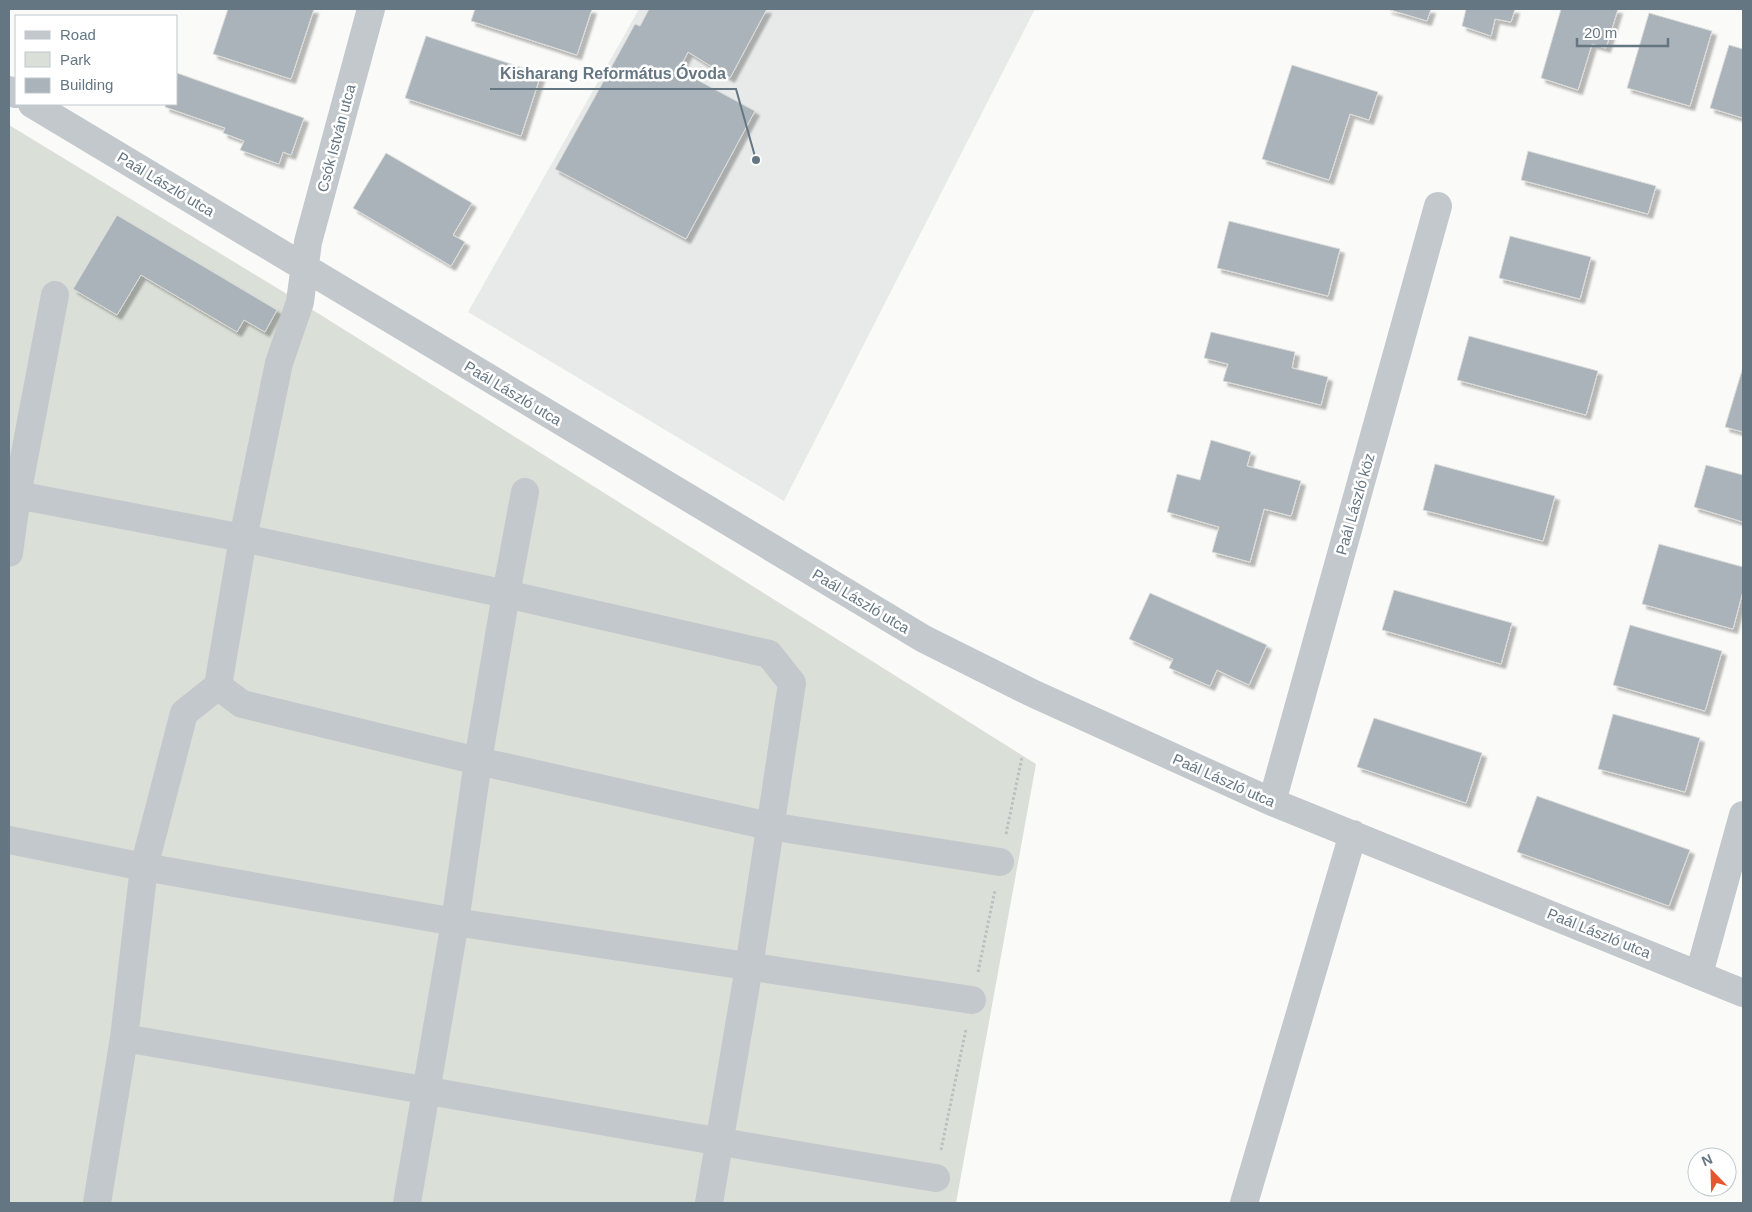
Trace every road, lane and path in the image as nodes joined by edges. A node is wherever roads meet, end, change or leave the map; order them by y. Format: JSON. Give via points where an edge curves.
{"nodes":[{"id":1,"x":372,"y":9,"type":"edge"},
{"id":2,"x":34,"y":105,"type":"edge"},
{"id":3,"x":1438,"y":206,"type":"dead end"},
{"id":4,"x":305,"y":268,"type":"junction"},
{"id":5,"x":55,"y":295,"type":"dead end"},
{"id":6,"x":525,"y":492,"type":"dead end"},
{"id":7,"x":17,"y":495,"type":"junction"},
{"id":8,"x":243,"y":538,"type":"junction"},
{"id":9,"x":9,"y":553,"type":"edge"},
{"id":10,"x":506,"y":594,"type":"junction"},
{"id":11,"x":218,"y":686,"type":"junction"},
{"id":12,"x":478,"y":761,"type":"junction"},
{"id":13,"x":1272,"y":802,"type":"junction"},
{"id":14,"x":1743,"y":815,"type":"edge"},
{"id":15,"x":770,"y":826,"type":"junction"},
{"id":16,"x":1353,"y":834,"type":"junction"},
{"id":17,"x":9,"y":840,"type":"edge"},
{"id":18,"x":1000,"y":862,"type":"dead end"},
{"id":19,"x":144,"y":867,"type":"junction"},
{"id":20,"x":455,"y":922,"type":"junction"},
{"id":21,"x":749,"y":967,"type":"junction"},
{"id":22,"x":1699,"y":974,"type":"junction"},
{"id":23,"x":1743,"y":993,"type":"edge"},
{"id":24,"x":972,"y":1000,"type":"dead end"},
{"id":25,"x":124,"y":1038,"type":"junction"},
{"id":26,"x":425,"y":1089,"type":"junction"},
{"id":27,"x":719,"y":1143,"type":"junction"},
{"id":28,"x":936,"y":1178,"type":"dead end"},
{"id":29,"x":97,"y":1203,"type":"edge"},
{"id":30,"x":407,"y":1203,"type":"edge"},
{"id":31,"x":709,"y":1203,"type":"edge"},
{"id":32,"x":1244,"y":1203,"type":"edge"}],
"edges":[{"from":1,"to":4,"type":"street","name":"Csók István utca","via":[[308,242]]},
{"from":2,"to":4,"type":"street","name":"Paál László utca"},
{"from":3,"to":13,"type":"street","name":"Paál László köz"},
{"from":4,"to":8,"type":"street","name":"Csók István utca","via":[[300,302],[279,363]]},
{"from":4,"to":13,"type":"street","name":"Paál László utca","via":[[924,639],[1032,693]]},
{"from":5,"to":7,"type":"street"},
{"from":6,"to":10,"type":"street"},
{"from":7,"to":8,"type":"street"},
{"from":7,"to":9,"type":"street"},
{"from":8,"to":10,"type":"street"},
{"from":8,"to":11,"type":"street","name":"Csók István utca"},
{"from":10,"to":12,"type":"street"},
{"from":10,"to":15,"type":"street","via":[[769,654],[792,683]]},
{"from":11,"to":12,"type":"street","via":[[242,704]]},
{"from":11,"to":19,"type":"street","via":[[184,713]]},
{"from":12,"to":15,"type":"street"},
{"from":12,"to":20,"type":"street"},
{"from":13,"to":16,"type":"street","name":"Paál László utca"},
{"from":14,"to":22,"type":"street"},
{"from":15,"to":18,"type":"street"},
{"from":15,"to":21,"type":"street"},
{"from":16,"to":22,"type":"street","name":"Paál László utca"},
{"from":16,"to":32,"type":"street"},
{"from":17,"to":19,"type":"street"},
{"from":19,"to":20,"type":"street"},
{"from":19,"to":25,"type":"street"},
{"from":20,"to":21,"type":"street"},
{"from":20,"to":26,"type":"street"},
{"from":21,"to":24,"type":"street"},
{"from":21,"to":27,"type":"street"},
{"from":22,"to":23,"type":"street","name":"Paál László utca"},
{"from":25,"to":26,"type":"street"},
{"from":25,"to":29,"type":"street"},
{"from":26,"to":27,"type":"street"},
{"from":26,"to":30,"type":"street"},
{"from":27,"to":28,"type":"street"},
{"from":27,"to":31,"type":"street"}]}
